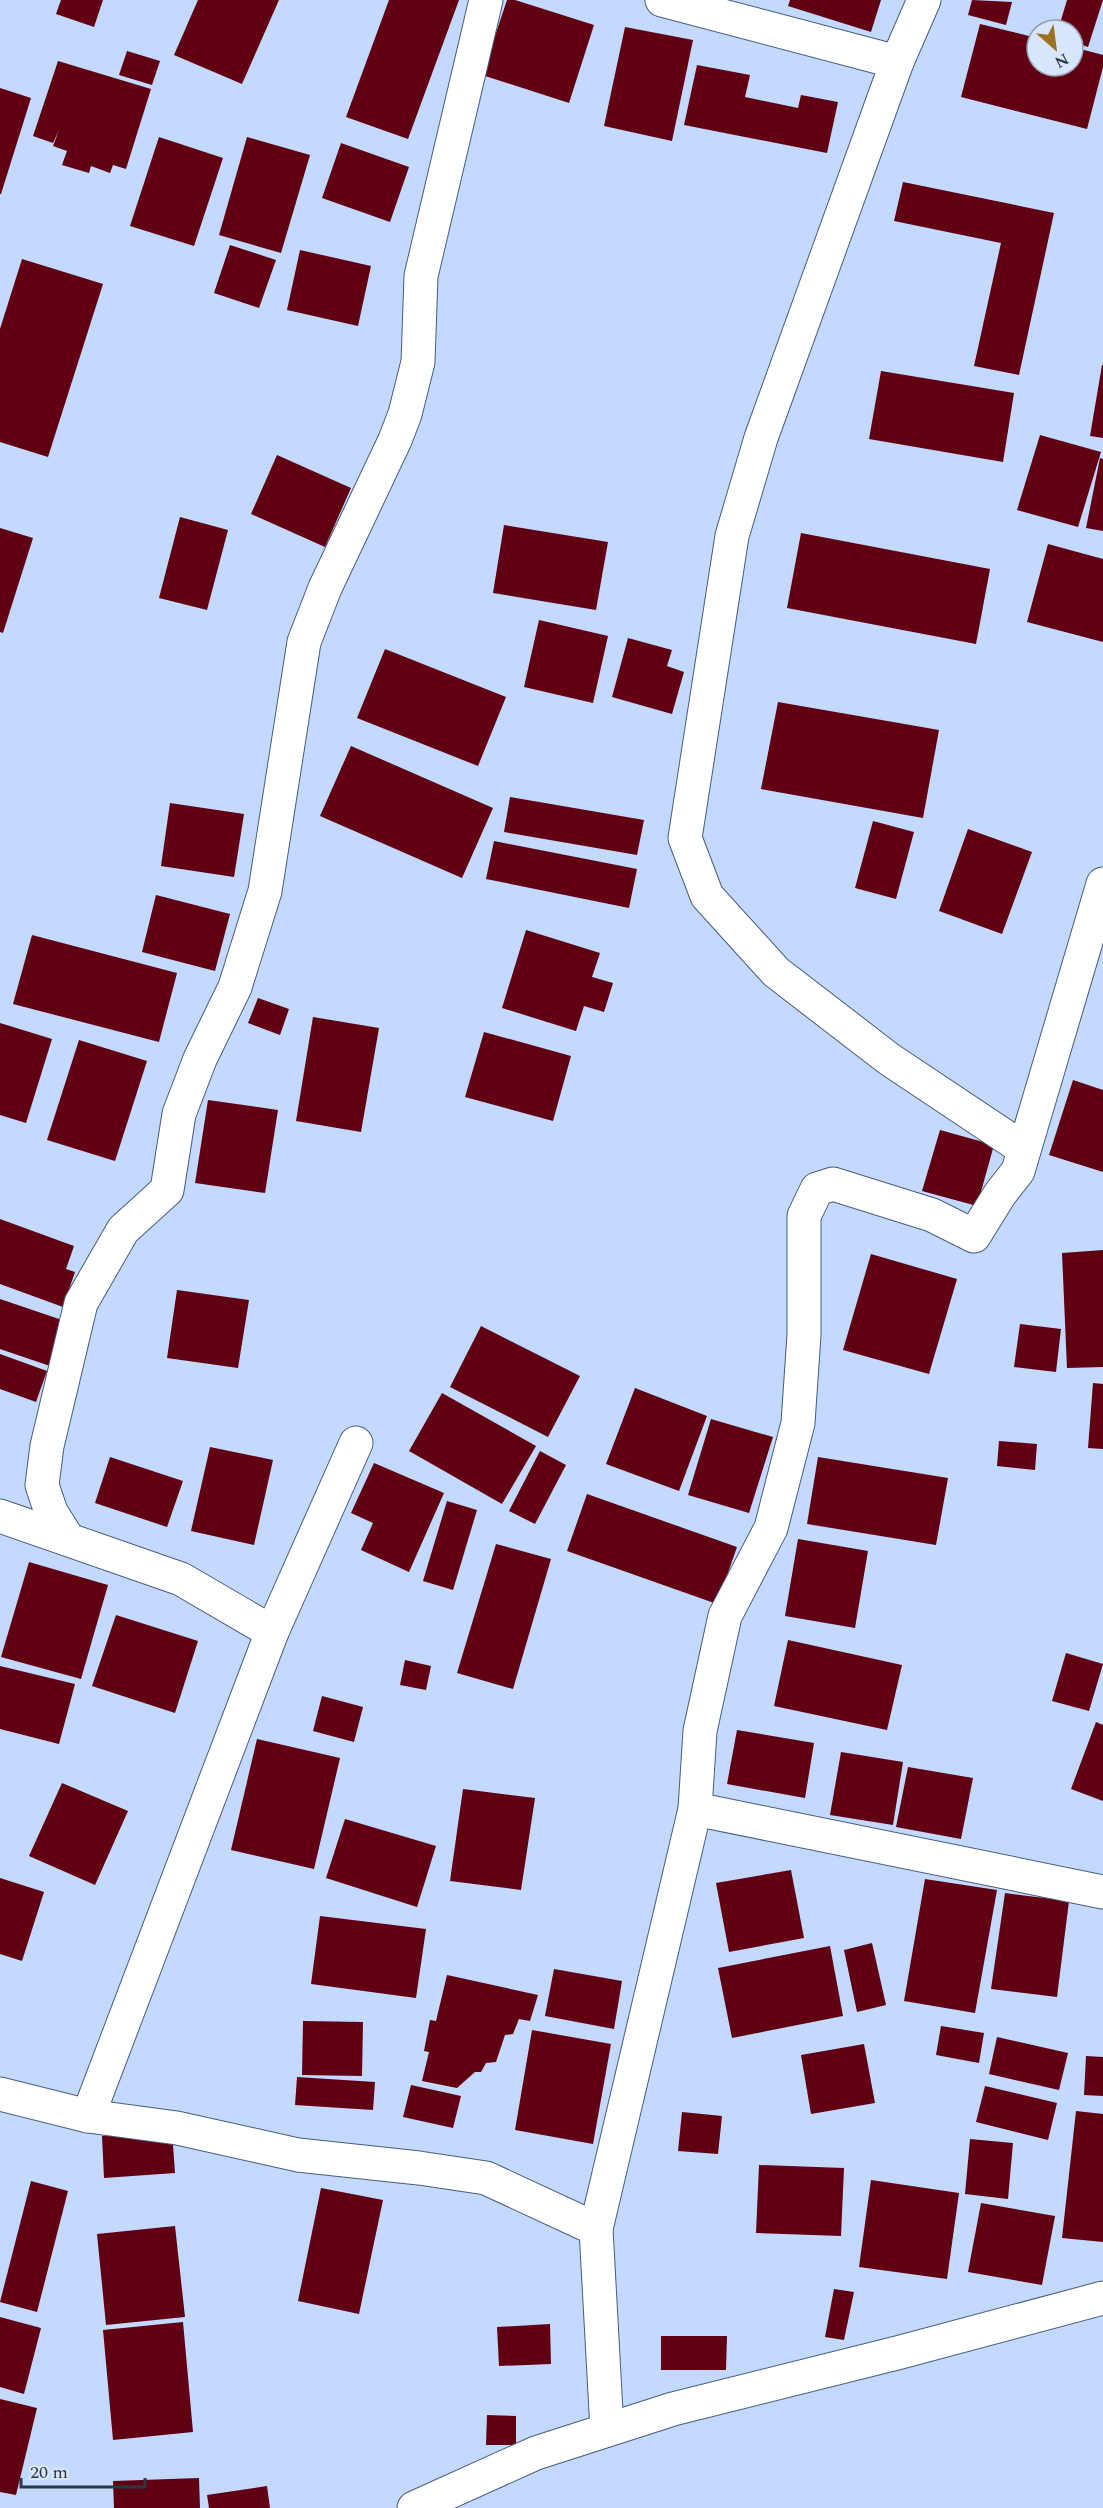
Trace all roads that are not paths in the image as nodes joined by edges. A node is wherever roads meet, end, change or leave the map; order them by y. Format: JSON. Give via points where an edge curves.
{"nodes":[{"id":1,"x":486,"y":0,"type":"edge"},
{"id":2,"x":662,"y":0,"type":"edge"},
{"id":3,"x":924,"y":0,"type":"edge"},
{"id":4,"x":897,"y":62,"type":"junction"},
{"id":5,"x":1103,"y":884,"type":"edge"},
{"id":6,"x":1024,"y":1149,"type":"junction"},
{"id":7,"x":356,"y":1443,"type":"dead end"},
{"id":8,"x":0,"y":1516,"type":"edge"},
{"id":9,"x":68,"y":1539,"type":"junction"},
{"id":10,"x":272,"y":1632,"type":"junction"},
{"id":11,"x":695,"y":1809,"type":"junction"},
{"id":12,"x":1103,"y":1892,"type":"edge"},
{"id":13,"x":0,"y":2094,"type":"edge"},
{"id":14,"x":88,"y":2116,"type":"junction"},
{"id":15,"x":596,"y":2229,"type":"junction"},
{"id":16,"x":1103,"y":2298,"type":"edge"},
{"id":17,"x":607,"y":2430,"type":"junction"},
{"id":18,"x":414,"y":2508,"type":"edge"}],
"edges":[{"from":1,"to":9,"type":"street","via":[[421,276],[418,362],[405,414],[304,642],[265,891],[242,966],[179,1114],[167,1190],[123,1230],[81,1303],[47,1446],[42,1485],[51,1512]]},
{"from":2,"to":4,"type":"street"},
{"from":3,"to":4,"type":"street"},
{"from":4,"to":6,"type":"street","via":[[761,438],[732,536],[685,838],[707,896],[776,972],[889,1059]]},
{"from":5,"to":6,"type":"street"},
{"from":6,"to":11,"type":"street","via":[[1018,1172],[999,1194],[974,1236],[932,1215],[833,1184],[817,1189],[804,1216],[804,1335],[798,1423],[771,1528],[725,1616],[700,1731]]},
{"from":7,"to":10,"type":"street"},
{"from":8,"to":9,"type":"street"},
{"from":9,"to":10,"type":"street","via":[[181,1579]]},
{"from":10,"to":14,"type":"street"},
{"from":11,"to":12,"type":"street"},
{"from":11,"to":15,"type":"street"},
{"from":13,"to":14,"type":"street"},
{"from":14,"to":15,"type":"street","via":[[177,2128],[298,2155],[486,2178]]},
{"from":15,"to":17,"type":"street"},
{"from":16,"to":17,"type":"street","via":[[673,2409]]},
{"from":17,"to":18,"type":"street","via":[[536,2453]]}]}
